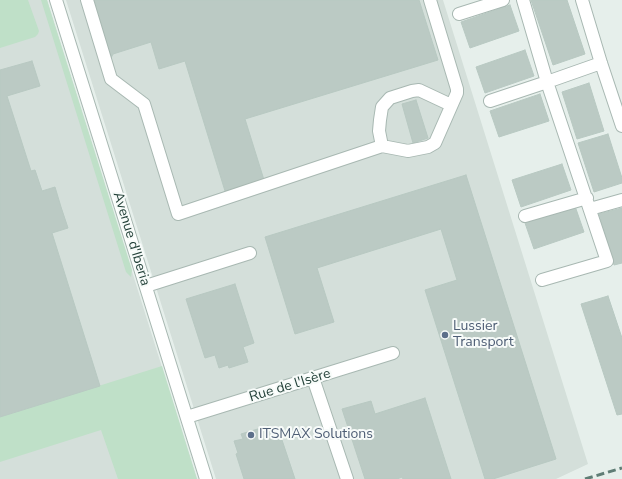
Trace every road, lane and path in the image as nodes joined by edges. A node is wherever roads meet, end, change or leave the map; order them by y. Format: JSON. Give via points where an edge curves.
{"nodes":[{"id":1,"x":56,"y":0,"type":"edge"},
{"id":2,"x":86,"y":0,"type":"edge"},
{"id":3,"x":430,"y":0,"type":"edge"},
{"id":4,"x":503,"y":0,"type":"edge"},
{"id":5,"x":523,"y":0,"type":"edge"},
{"id":6,"x":582,"y":0,"type":"edge"},
{"id":7,"x":458,"y":14,"type":"dead end"},
{"id":8,"x":601,"y":63,"type":"junction"},
{"id":9,"x":547,"y":82,"type":"junction"},
{"id":10,"x":490,"y":101,"type":"dead end"},
{"id":11,"x":451,"y":106,"type":"junction"},
{"id":12,"x":622,"y":126,"type":"edge"},
{"id":13,"x":382,"y":146,"type":"junction"},
{"id":14,"x":622,"y":200,"type":"edge"},
{"id":15,"x":588,"y":204,"type":"junction"},
{"id":16,"x":525,"y":216,"type":"dead end"},
{"id":17,"x":250,"y":253,"type":"dead end"},
{"id":18,"x":542,"y":280,"type":"dead end"},
{"id":19,"x":146,"y":286,"type":"junction"},
{"id":20,"x":393,"y":354,"type":"dead end"},
{"id":21,"x":314,"y":378,"type":"junction"},
{"id":22,"x":187,"y":417,"type":"junction"},
{"id":23,"x":206,"y":479,"type":"edge"},
{"id":24,"x":347,"y":479,"type":"edge"}],
"edges":[{"from":1,"to":19,"type":"street","name":"Avenue d'Iberia"},
{"from":2,"to":13,"type":"street","via":[[111,79],[144,104],[178,214]]},
{"from":3,"to":11,"type":"street","via":[[456,84]]},
{"from":4,"to":7,"type":"street"},
{"from":5,"to":9,"type":"street"},
{"from":6,"to":8,"type":"street"},
{"from":8,"to":9,"type":"street"},
{"from":8,"to":12,"type":"street"},
{"from":9,"to":10,"type":"street"},
{"from":9,"to":15,"type":"street"},
{"from":11,"to":13,"type":"street","via":[[437,140],[432,145],[408,152]]},
{"from":11,"to":13,"type":"street","via":[[419,90],[390,98],[382,107],[379,131]]},
{"from":14,"to":15,"type":"street"},
{"from":15,"to":16,"type":"street"},
{"from":15,"to":18,"type":"street","via":[[607,261]]},
{"from":17,"to":19,"type":"street"},
{"from":19,"to":22,"type":"street","name":"Avenue d'Iberia"},
{"from":20,"to":21,"type":"street","name":"Rue de l'Isère"},
{"from":21,"to":22,"type":"street","name":"Rue de l'Isère"},
{"from":21,"to":24,"type":"street"},
{"from":22,"to":23,"type":"street","name":"Avenue d'Iberia"}]}
